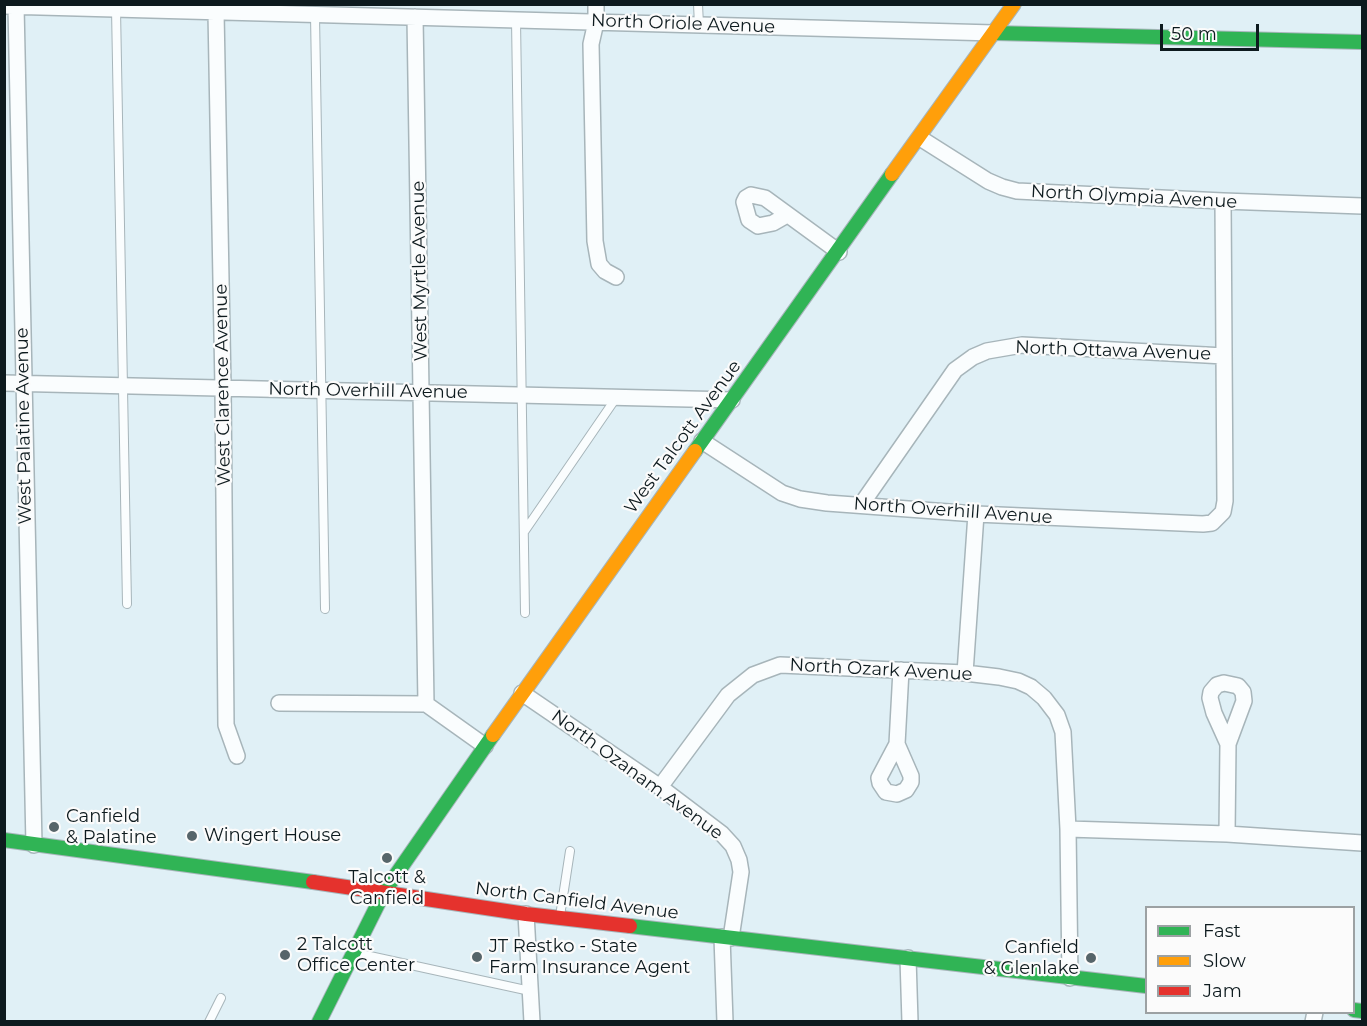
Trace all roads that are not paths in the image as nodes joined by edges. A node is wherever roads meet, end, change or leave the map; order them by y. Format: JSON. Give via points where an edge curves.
{"nodes":[{"id":1,"x":596,"y":4,"type":"edge"},
{"id":2,"x":698,"y":4,"type":"edge"},
{"id":3,"x":1014,"y":4,"type":"edge"},
{"id":4,"x":10,"y":6,"type":"edge"},
{"id":5,"x":71,"y":6,"type":"edge"},
{"id":6,"x":173,"y":8,"type":"edge"},
{"id":7,"x":117,"y":9,"type":"junction"},
{"id":8,"x":379,"y":10,"type":"edge"},
{"id":9,"x":216,"y":12,"type":"junction"},
{"id":10,"x":315,"y":15,"type":"junction"},
{"id":11,"x":415,"y":17,"type":"junction"},
{"id":12,"x":516,"y":20,"type":"junction"},
{"id":13,"x":596,"y":22,"type":"junction"},
{"id":14,"x":699,"y":25,"type":"junction"},
{"id":15,"x":994,"y":33,"type":"junction"},
{"id":16,"x":1362,"y":42,"type":"edge"},
{"id":17,"x":920,"y":138,"type":"junction"},
{"id":18,"x":1223,"y":201,"type":"junction"},
{"id":19,"x":1362,"y":206,"type":"edge"},
{"id":20,"x":787,"y":215,"type":"dead end"},
{"id":21,"x":839,"y":252,"type":"junction"},
{"id":22,"x":616,"y":278,"type":"dead end"},
{"id":23,"x":1224,"y":356,"type":"junction"},
{"id":24,"x":4,"y":383,"type":"edge"},
{"id":25,"x":23,"y":383,"type":"junction"},
{"id":26,"x":123,"y":386,"type":"junction"},
{"id":27,"x":223,"y":388,"type":"junction"},
{"id":28,"x":322,"y":390,"type":"junction"},
{"id":29,"x":422,"y":393,"type":"junction"},
{"id":30,"x":521,"y":395,"type":"junction"},
{"id":31,"x":617,"y":397,"type":"junction"},
{"id":32,"x":732,"y":400,"type":"junction"},
{"id":33,"x":702,"y":441,"type":"junction"},
{"id":34,"x":861,"y":505,"type":"junction"},
{"id":35,"x":976,"y":514,"type":"junction"},
{"id":36,"x":523,"y":533,"type":"junction"},
{"id":37,"x":127,"y":604,"type":"dead end"},
{"id":38,"x":325,"y":609,"type":"dead end"},
{"id":39,"x":525,"y":613,"type":"dead end"},
{"id":40,"x":901,"y":670,"type":"junction"},
{"id":41,"x":965,"y":673,"type":"junction"},
{"id":42,"x":522,"y":693,"type":"junction"},
{"id":43,"x":279,"y":703,"type":"dead end"},
{"id":44,"x":426,"y":704,"type":"junction"},
{"id":45,"x":897,"y":744,"type":"dead end"},
{"id":46,"x":1228,"y":744,"type":"dead end"},
{"id":47,"x":485,"y":746,"type":"junction"},
{"id":48,"x":237,"y":756,"type":"dead end"},
{"id":49,"x":660,"y":787,"type":"junction"},
{"id":50,"x":1068,"y":829,"type":"junction"},
{"id":51,"x":1227,"y":834,"type":"junction"},
{"id":52,"x":4,"y":840,"type":"edge"},
{"id":53,"x":1362,"y":843,"type":"edge"},
{"id":54,"x":34,"y":845,"type":"junction"},
{"id":55,"x":570,"y":851,"type":"dead end"},
{"id":56,"x":384,"y":892,"type":"junction"},
{"id":57,"x":526,"y":914,"type":"junction"},
{"id":58,"x":560,"y":918,"type":"junction"},
{"id":59,"x":727,"y":938,"type":"junction"},
{"id":60,"x":354,"y":952,"type":"junction"},
{"id":61,"x":908,"y":958,"type":"junction"},
{"id":62,"x":1070,"y":978,"type":"junction"},
{"id":63,"x":1145,"y":986,"type":"edge"},
{"id":64,"x":530,"y":991,"type":"junction"},
{"id":65,"x":221,"y":998,"type":"dead end"},
{"id":66,"x":209,"y":1022,"type":"edge"},
{"id":67,"x":319,"y":1022,"type":"edge"},
{"id":68,"x":532,"y":1022,"type":"edge"},
{"id":69,"x":725,"y":1022,"type":"edge"},
{"id":70,"x":910,"y":1022,"type":"edge"}],
"edges":[{"from":1,"to":13,"type":"street"},
{"from":2,"to":14,"type":"lane"},
{"from":3,"to":15,"type":"street","name":"West Talcott Avenue"},
{"from":4,"to":5,"type":"street","name":"North Oriole Avenue"},
{"from":4,"to":25,"type":"street","name":"West Palatine Avenue"},
{"from":5,"to":7,"type":"street","name":"North Oriole Avenue"},
{"from":6,"to":7,"type":"street","name":"North Oriole Avenue"},
{"from":6,"to":9,"type":"street","name":"North Oriole Avenue"},
{"from":7,"to":26,"type":"lane"},
{"from":8,"to":10,"type":"street","name":"North Oriole Avenue"},
{"from":8,"to":11,"type":"street","name":"North Oriole Avenue"},
{"from":9,"to":10,"type":"street","name":"North Oriole Avenue"},
{"from":9,"to":27,"type":"street","name":"West Clarence Avenue"},
{"from":10,"to":28,"type":"lane"},
{"from":11,"to":12,"type":"street","name":"North Oriole Avenue"},
{"from":11,"to":29,"type":"street","name":"West Myrtle Avenue"},
{"from":12,"to":13,"type":"street","name":"North Oriole Avenue"},
{"from":12,"to":30,"type":"lane"},
{"from":13,"to":14,"type":"street","name":"North Oriole Avenue"},
{"from":13,"to":22,"type":"street","via":[[591,44],[595,241],[599,264]]},
{"from":14,"to":15,"type":"street","name":"North Oriole Avenue"},
{"from":15,"to":16,"type":"street","name":"North Oriole Avenue"},
{"from":15,"to":17,"type":"street","name":"West Talcott Avenue"},
{"from":17,"to":18,"type":"street","name":"North Olympia Avenue","via":[[1002,188]]},
{"from":17,"to":21,"type":"street","name":"West Talcott Avenue"},
{"from":18,"to":19,"type":"street","name":"North Olympia Avenue"},
{"from":18,"to":23,"type":"street"},
{"from":20,"to":21,"type":"street"},
{"from":21,"to":32,"type":"street","name":"West Talcott Avenue"},
{"from":23,"to":34,"type":"street","name":"North Ottawa Avenue","via":[[1022,345],[987,351],[955,370]]},
{"from":23,"to":35,"type":"street","name":"North Overhill Avenue","via":[[1225,501],[1223,512],[1212,523]]},
{"from":24,"to":25,"type":"street","name":"North Overhill Avenue"},
{"from":25,"to":26,"type":"street","name":"North Overhill Avenue"},
{"from":25,"to":54,"type":"street","name":"West Palatine Avenue"},
{"from":26,"to":27,"type":"street","name":"North Overhill Avenue"},
{"from":26,"to":37,"type":"lane"},
{"from":27,"to":28,"type":"street","name":"North Overhill Avenue"},
{"from":27,"to":48,"type":"street","name":"West Clarence Avenue","via":[[226,725]]},
{"from":28,"to":29,"type":"street","name":"North Overhill Avenue"},
{"from":28,"to":38,"type":"lane"},
{"from":29,"to":30,"type":"street","name":"North Overhill Avenue"},
{"from":29,"to":44,"type":"street","name":"West Myrtle Avenue"},
{"from":30,"to":31,"type":"street","name":"North Overhill Avenue"},
{"from":30,"to":36,"type":"lane"},
{"from":31,"to":32,"type":"street","name":"North Overhill Avenue"},
{"from":31,"to":36,"type":"lane"},
{"from":32,"to":33,"type":"street","name":"West Talcott Avenue"},
{"from":33,"to":34,"type":"street","name":"North Overhill Avenue","via":[[782,493],[800,499]]},
{"from":33,"to":42,"type":"street","name":"West Talcott Avenue"},
{"from":34,"to":35,"type":"street","name":"North Overhill Avenue"},
{"from":35,"to":41,"type":"street"},
{"from":36,"to":39,"type":"lane"},
{"from":40,"to":41,"type":"street","name":"North Ozark Avenue"},
{"from":40,"to":45,"type":"street"},
{"from":40,"to":49,"type":"street","name":"North Ozark Avenue","via":[[793,664],[760,672],[728,695]]},
{"from":41,"to":50,"type":"street","name":"North Ozark Avenue","via":[[1018,681],[1044,698],[1057,715],[1063,732]]},
{"from":42,"to":47,"type":"street","name":"West Talcott Avenue"},
{"from":42,"to":49,"type":"street","name":"North Ozanam Avenue"},
{"from":43,"to":44,"type":"street"},
{"from":44,"to":47,"type":"street"},
{"from":46,"to":51,"type":"street"},
{"from":47,"to":56,"type":"street","name":"West Talcott Avenue"},
{"from":49,"to":59,"type":"street","name":"North Ozanam Avenue","via":[[722,834],[736,853],[741,872]]},
{"from":50,"to":51,"type":"street"},
{"from":50,"to":62,"type":"street"},
{"from":51,"to":53,"type":"street"},
{"from":52,"to":54,"type":"street","name":"North Canfield Avenue"},
{"from":54,"to":56,"type":"street","name":"North Canfield Avenue"},
{"from":55,"to":58,"type":"lane"},
{"from":56,"to":57,"type":"street","name":"North Canfield Avenue"},
{"from":56,"to":60,"type":"street","name":"West Talcott Avenue"},
{"from":57,"to":58,"type":"street","name":"North Canfield Avenue"},
{"from":57,"to":64,"type":"street"},
{"from":58,"to":59,"type":"street","name":"North Canfield Avenue"},
{"from":59,"to":61,"type":"street","name":"North Canfield Avenue"},
{"from":59,"to":69,"type":"street","name":"North Ozanam Avenue"},
{"from":60,"to":64,"type":"lane"},
{"from":60,"to":67,"type":"street","name":"West Talcott Avenue"},
{"from":61,"to":62,"type":"street","name":"North Canfield Avenue"},
{"from":61,"to":70,"type":"street"},
{"from":62,"to":63,"type":"street","name":"North Canfield Avenue"},
{"from":64,"to":68,"type":"street"},
{"from":65,"to":66,"type":"lane"}]}
